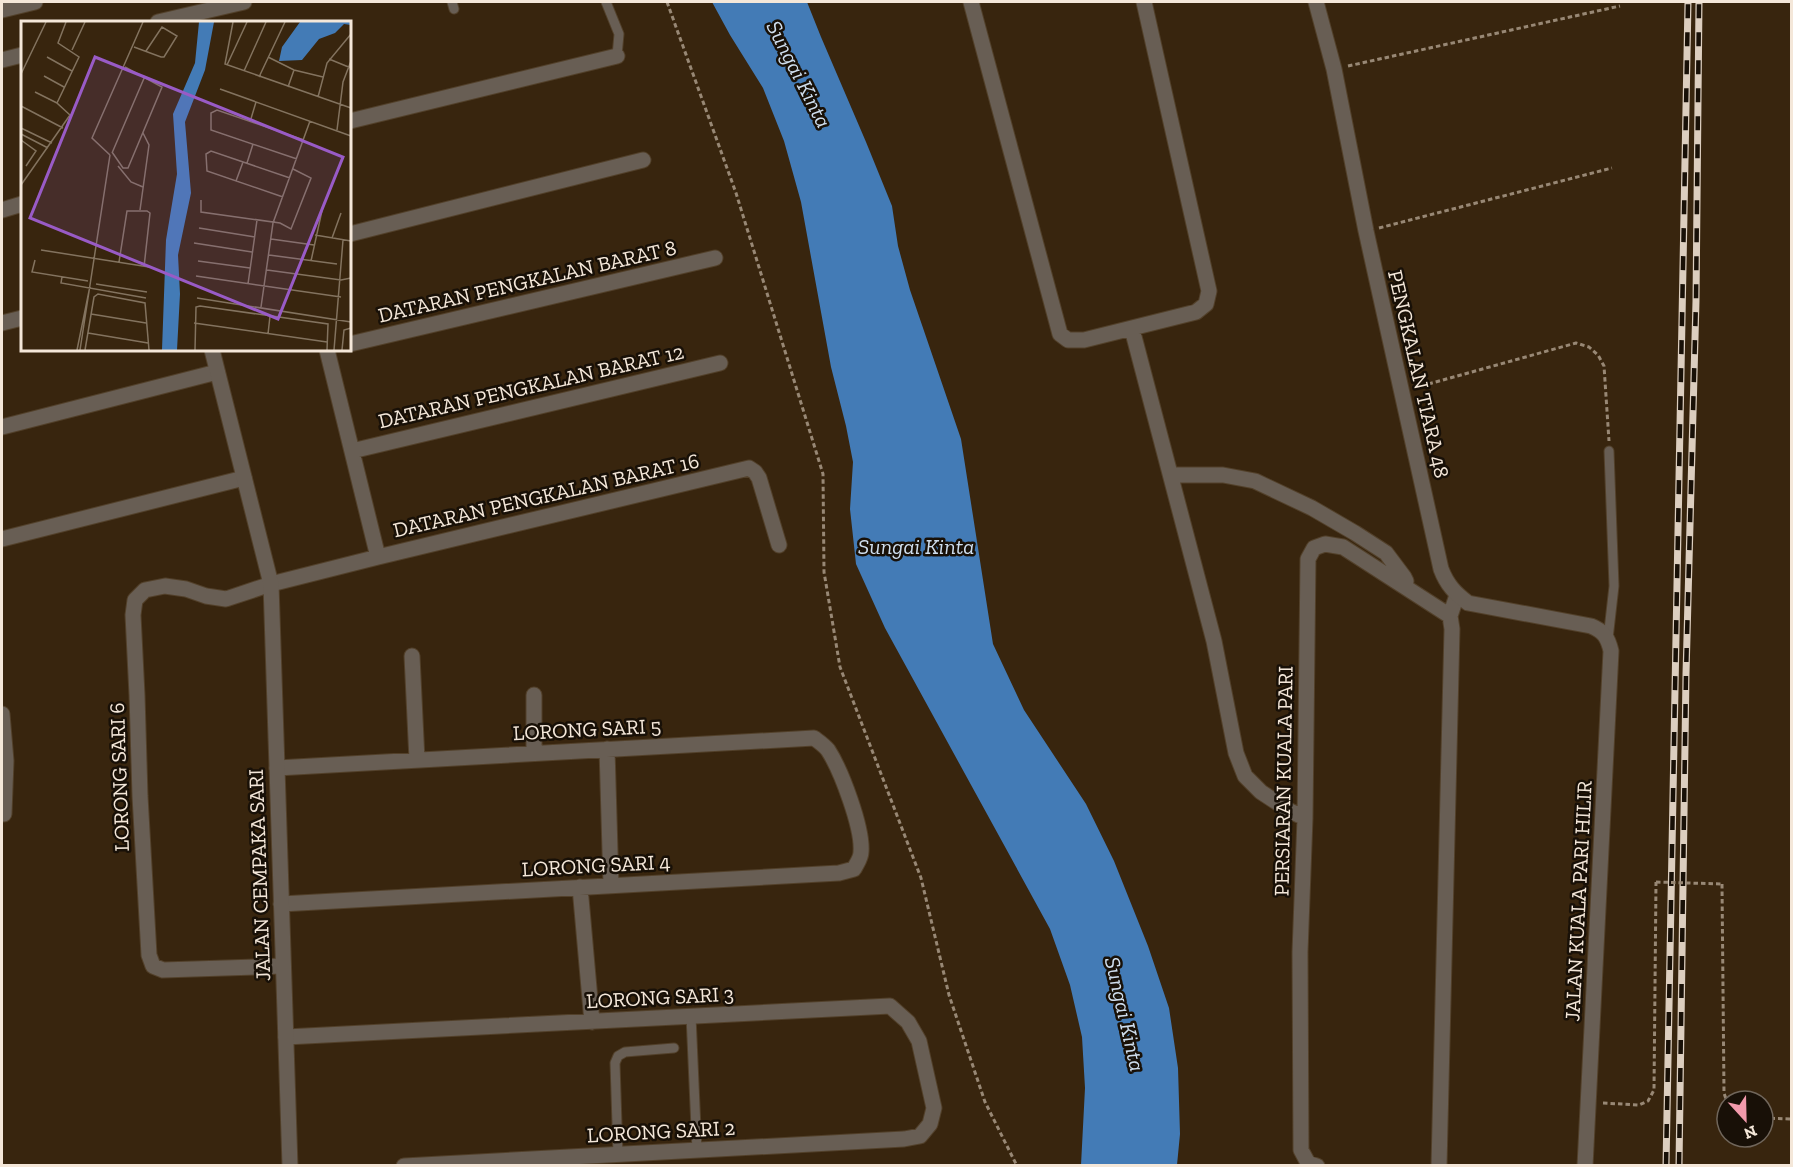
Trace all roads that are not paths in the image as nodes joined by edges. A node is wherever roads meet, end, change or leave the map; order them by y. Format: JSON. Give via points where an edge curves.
{"nodes":[{"id":1,"x":34,"y":2,"type":"edge"},
{"id":2,"x":244,"y":2,"type":"edge"},
{"id":3,"x":606,"y":2,"type":"edge"},
{"id":4,"x":971,"y":2,"type":"edge"},
{"id":5,"x":1144,"y":2,"type":"edge"},
{"id":6,"x":1316,"y":2,"type":"edge"},
{"id":7,"x":2,"y":10,"type":"edge"},
{"id":8,"x":162,"y":21,"type":"edge"},
{"id":9,"x":21,"y":55,"type":"edge"},
{"id":10,"x":617,"y":56,"type":"joint"},
{"id":11,"x":2,"y":60,"type":"edge"},
{"id":12,"x":351,"y":121,"type":"edge"},
{"id":13,"x":643,"y":160,"type":"dead end"},
{"id":14,"x":21,"y":204,"type":"edge"},
{"id":15,"x":2,"y":210,"type":"edge"},
{"id":16,"x":351,"y":234,"type":"edge"},
{"id":17,"x":715,"y":258,"type":"dead end"},
{"id":18,"x":21,"y":318,"type":"edge"},
{"id":19,"x":2,"y":323,"type":"edge"},
{"id":20,"x":1132,"y":329,"type":"junction"},
{"id":21,"x":351,"y":344,"type":"edge"},
{"id":22,"x":212,"y":351,"type":"edge"},
{"id":23,"x":327,"y":351,"type":"edge"},
{"id":24,"x":720,"y":363,"type":"dead end"},
{"id":25,"x":218,"y":372,"type":"junction"},
{"id":26,"x":2,"y":427,"type":"edge"},
{"id":27,"x":352,"y":451,"type":"junction"},
{"id":28,"x":1609,"y":451,"type":"road end"},
{"id":29,"x":1171,"y":475,"type":"junction"},
{"id":30,"x":244,"y":478,"type":"junction"},
{"id":31,"x":2,"y":539,"type":"edge"},
{"id":32,"x":779,"y":545,"type":"dead end"},
{"id":33,"x":378,"y":557,"type":"junction"},
{"id":34,"x":271,"y":584,"type":"junction"},
{"id":35,"x":1405,"y":586,"type":"junction"},
{"id":36,"x":1457,"y":595,"type":"junction"},
{"id":37,"x":1450,"y":615,"type":"junction"},
{"id":38,"x":1608,"y":639,"type":"junction"},
{"id":39,"x":412,"y":656,"type":"dead end"},
{"id":40,"x":534,"y":695,"type":"dead end"},
{"id":41,"x":2,"y":714,"type":"edge"},
{"id":42,"x":607,"y":749,"type":"junction"},
{"id":43,"x":534,"y":753,"type":"junction"},
{"id":44,"x":417,"y":760,"type":"junction"},
{"id":45,"x":277,"y":768,"type":"junction"},
{"id":46,"x":854,"y":812,"type":"joint"},
{"id":47,"x":4,"y":814,"type":"dead end"},
{"id":48,"x":1305,"y":818,"type":"junction"},
{"id":49,"x":611,"y":885,"type":"junction"},
{"id":50,"x":580,"y":887,"type":"junction"},
{"id":51,"x":281,"y":904,"type":"junction"},
{"id":52,"x":283,"y":966,"type":"junction"},
{"id":53,"x":691,"y":1016,"type":"junction"},
{"id":54,"x":592,"y":1022,"type":"junction"},
{"id":55,"x":286,"y":1037,"type":"junction"},
{"id":56,"x":674,"y":1048,"type":"dead end"},
{"id":57,"x":920,"y":1136,"type":"joint"},
{"id":58,"x":697,"y":1150,"type":"junction"},
{"id":59,"x":618,"y":1155,"type":"junction"},
{"id":60,"x":673,"y":1159,"type":"edge"},
{"id":61,"x":290,"y":1166,"type":"edge"},
{"id":62,"x":404,"y":1166,"type":"edge"},
{"id":63,"x":1317,"y":1166,"type":"edge"},
{"id":64,"x":1439,"y":1166,"type":"edge"},
{"id":65,"x":1585,"y":1166,"type":"edge"}],
"edges":[{"from":1,"to":7,"type":"street"},
{"from":2,"to":8,"type":"street"},
{"from":3,"to":10,"type":"lane","via":[[619,34]]},
{"from":4,"to":20,"type":"street","via":[[1060,334],[1068,340],[1084,340]]},
{"from":5,"to":20,"type":"street","via":[[1209,291],[1206,304],[1196,312]]},
{"from":6,"to":36,"type":"street","name":"PENGKALAN TIARA 48","via":[[1334,69],[1441,569]]},
{"from":9,"to":11,"type":"street"},
{"from":10,"to":12,"type":"street"},
{"from":13,"to":16,"type":"street"},
{"from":14,"to":15,"type":"street"},
{"from":17,"to":21,"type":"street","name":"DATARAN PENGKALAN BARAT 8"},
{"from":18,"to":19,"type":"street"},
{"from":20,"to":29,"type":"street"},
{"from":22,"to":25,"type":"street","name":"JALAN CEMPAKA SARI"},
{"from":23,"to":27,"type":"street"},
{"from":24,"to":27,"type":"street","name":"DATARAN PENGKALAN BARAT 12"},
{"from":25,"to":26,"type":"street"},
{"from":25,"to":30,"type":"street","name":"JALAN CEMPAKA SARI"},
{"from":27,"to":33,"type":"street"},
{"from":28,"to":38,"type":"lane","via":[[1614,586]]},
{"from":29,"to":35,"type":"street","via":[[1223,475],[1265,485],[1321,513],[1386,553],[1404,577]]},
{"from":29,"to":48,"type":"street","via":[[1214,641],[1236,753],[1245,776],[1261,792]]},
{"from":30,"to":31,"type":"street"},
{"from":30,"to":34,"type":"street","name":"JALAN CEMPAKA SARI"},
{"from":32,"to":33,"type":"street","name":"DATARAN PENGKALAN BARAT 16","via":[[759,478],[749,468]]},
{"from":33,"to":34,"type":"street","name":"DATARAN PENGKALAN BARAT 16"},
{"from":34,"to":45,"type":"street","name":"JALAN CEMPAKA SARI"},
{"from":34,"to":52,"type":"street","name":"LORONG SARI 6","via":[[226,599],[165,586],[145,590],[135,600],[133,615],[141,819],[149,955],[153,966],[163,970]]},
{"from":35,"to":37,"type":"street","name":"PERSIARAN KUALA PARI"},
{"from":35,"to":48,"type":"street","name":"PERSIARAN KUALA PARI","via":[[1343,547],[1325,543],[1314,548],[1308,559]]},
{"from":36,"to":37,"type":"street"},
{"from":36,"to":38,"type":"street","via":[[1476,605],[1591,626],[1600,629]]},
{"from":37,"to":64,"type":"street"},
{"from":38,"to":65,"type":"street","name":"JALAN KUALA PARI HILIR","via":[[1611,651]]},
{"from":39,"to":44,"type":"street"},
{"from":40,"to":43,"type":"street"},
{"from":41,"to":47,"type":"street","via":[[6,761]]},
{"from":42,"to":43,"type":"street","name":"LORONG SARI 5"},
{"from":42,"to":46,"type":"street","name":"LORONG SARI 5","via":[[814,738],[827,748]]},
{"from":42,"to":49,"type":"street"},
{"from":43,"to":44,"type":"street","name":"LORONG SARI 5"},
{"from":44,"to":45,"type":"street","name":"LORONG SARI 5"},
{"from":45,"to":51,"type":"street","name":"JALAN CEMPAKA SARI"},
{"from":46,"to":49,"type":"street","name":"LORONG SARI 4","via":[[861,855],[854,869],[839,873]]},
{"from":48,"to":63,"type":"street","name":"PERSIARAN KUALA PARI","via":[[1300,952],[1301,1150],[1308,1163]]},
{"from":49,"to":50,"type":"street","name":"LORONG SARI 4"},
{"from":50,"to":51,"type":"street","name":"LORONG SARI 4"},
{"from":50,"to":54,"type":"street"},
{"from":51,"to":52,"type":"street","name":"JALAN CEMPAKA SARI"},
{"from":52,"to":55,"type":"street","name":"JALAN CEMPAKA SARI"},
{"from":53,"to":54,"type":"street","name":"LORONG SARI 3"},
{"from":53,"to":57,"type":"street","name":"LORONG SARI 3","via":[[890,1006],[908,1022],[919,1041],[934,1108],[930,1124]]},
{"from":53,"to":58,"type":"lane"},
{"from":54,"to":55,"type":"street","name":"LORONG SARI 3"},
{"from":55,"to":61,"type":"street","name":"JALAN CEMPAKA SARI"},
{"from":56,"to":59,"type":"lane","via":[[618,1056]]},
{"from":57,"to":58,"type":"street","name":"LORONG SARI 2"},
{"from":58,"to":60,"type":"street","name":"LORONG SARI 2"},
{"from":59,"to":60,"type":"street","name":"LORONG SARI 2"},
{"from":59,"to":62,"type":"street","name":"LORONG SARI 2"}]}
